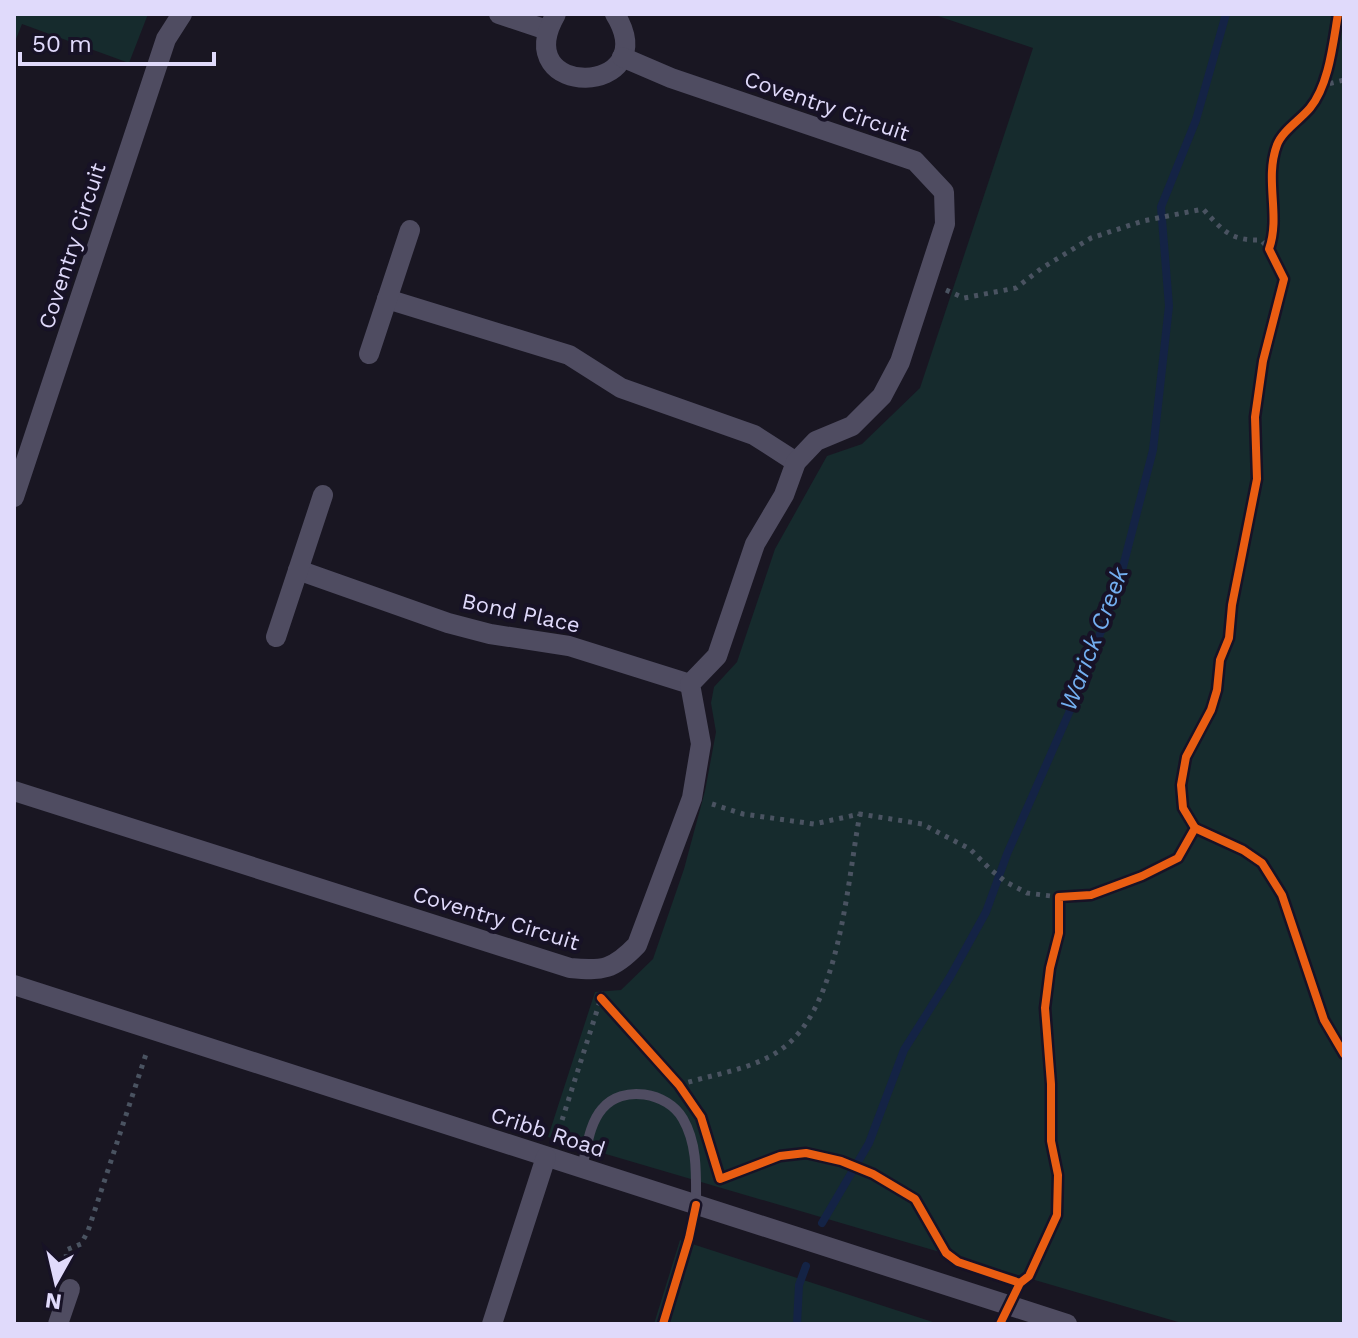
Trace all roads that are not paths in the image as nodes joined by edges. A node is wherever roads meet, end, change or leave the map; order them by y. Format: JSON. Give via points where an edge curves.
{"nodes":[{"id":1,"x":182,"y":14,"type":"edge"},
{"id":2,"x":499,"y":14,"type":"edge"},
{"id":3,"x":615,"y":14,"type":"edge"},
{"id":4,"x":551,"y":22,"type":"edge"},
{"id":5,"x":622,"y":57,"type":"junction"},
{"id":6,"x":410,"y":230,"type":"dead end"},
{"id":7,"x":387,"y":299,"type":"junction"},
{"id":8,"x":369,"y":354,"type":"dead end"},
{"id":9,"x":796,"y":462,"type":"junction"},
{"id":10,"x":323,"y":495,"type":"dead end"},
{"id":11,"x":14,"y":497,"type":"edge"},
{"id":12,"x":298,"y":570,"type":"junction"},
{"id":13,"x":276,"y":637,"type":"dead end"},
{"id":14,"x":690,"y":684,"type":"junction"},
{"id":15,"x":14,"y":791,"type":"edge"},
{"id":16,"x":14,"y":985,"type":"edge"},
{"id":17,"x":546,"y":1157,"type":"junction"},
{"id":18,"x":582,"y":1167,"type":"junction"},
{"id":19,"x":696,"y":1205,"type":"junction"},
{"id":20,"x":70,"y":1289,"type":"road end"},
{"id":21,"x":58,"y":1324,"type":"edge"},
{"id":22,"x":492,"y":1324,"type":"edge"},
{"id":23,"x":1067,"y":1324,"type":"edge"}],
"edges":[{"from":1,"to":11,"type":"street","name":"Coventry Circuit","via":[[166,39]]},
{"from":2,"to":4,"type":"street"},
{"from":3,"to":5,"type":"street","via":[[623,26]]},
{"from":4,"to":5,"type":"street","via":[[546,44],[550,58],[572,78],[601,77]]},
{"from":5,"to":9,"type":"street","name":"Coventry Circuit","via":[[915,161],[944,192],[945,224],[900,362],[882,396],[852,426],[816,441]]},
{"from":6,"to":7,"type":"street"},
{"from":7,"to":8,"type":"street"},
{"from":7,"to":9,"type":"street","via":[[569,355],[621,388],[754,435]]},
{"from":9,"to":14,"type":"street","name":"Coventry Circuit","via":[[784,495],[755,544],[717,656]]},
{"from":10,"to":12,"type":"street"},
{"from":12,"to":13,"type":"street"},
{"from":12,"to":14,"type":"street","name":"Bond Place","via":[[448,623],[569,646]]},
{"from":14,"to":15,"type":"street","name":"Coventry Circuit","via":[[701,744],[692,798],[637,945],[619,963],[598,971],[570,968]]},
{"from":16,"to":17,"type":"street","name":"Cribb Road"},
{"from":17,"to":18,"type":"street","name":"Cribb Road"},
{"from":17,"to":22,"type":"street"},
{"from":18,"to":19,"type":"street","name":"Cribb Road"},
{"from":18,"to":19,"type":"lane","via":[[603,1106],[625,1096],[656,1097],[674,1108],[687,1129],[696,1163]]},
{"from":19,"to":23,"type":"street","name":"Cribb Road"},
{"from":20,"to":21,"type":"street"}]}
